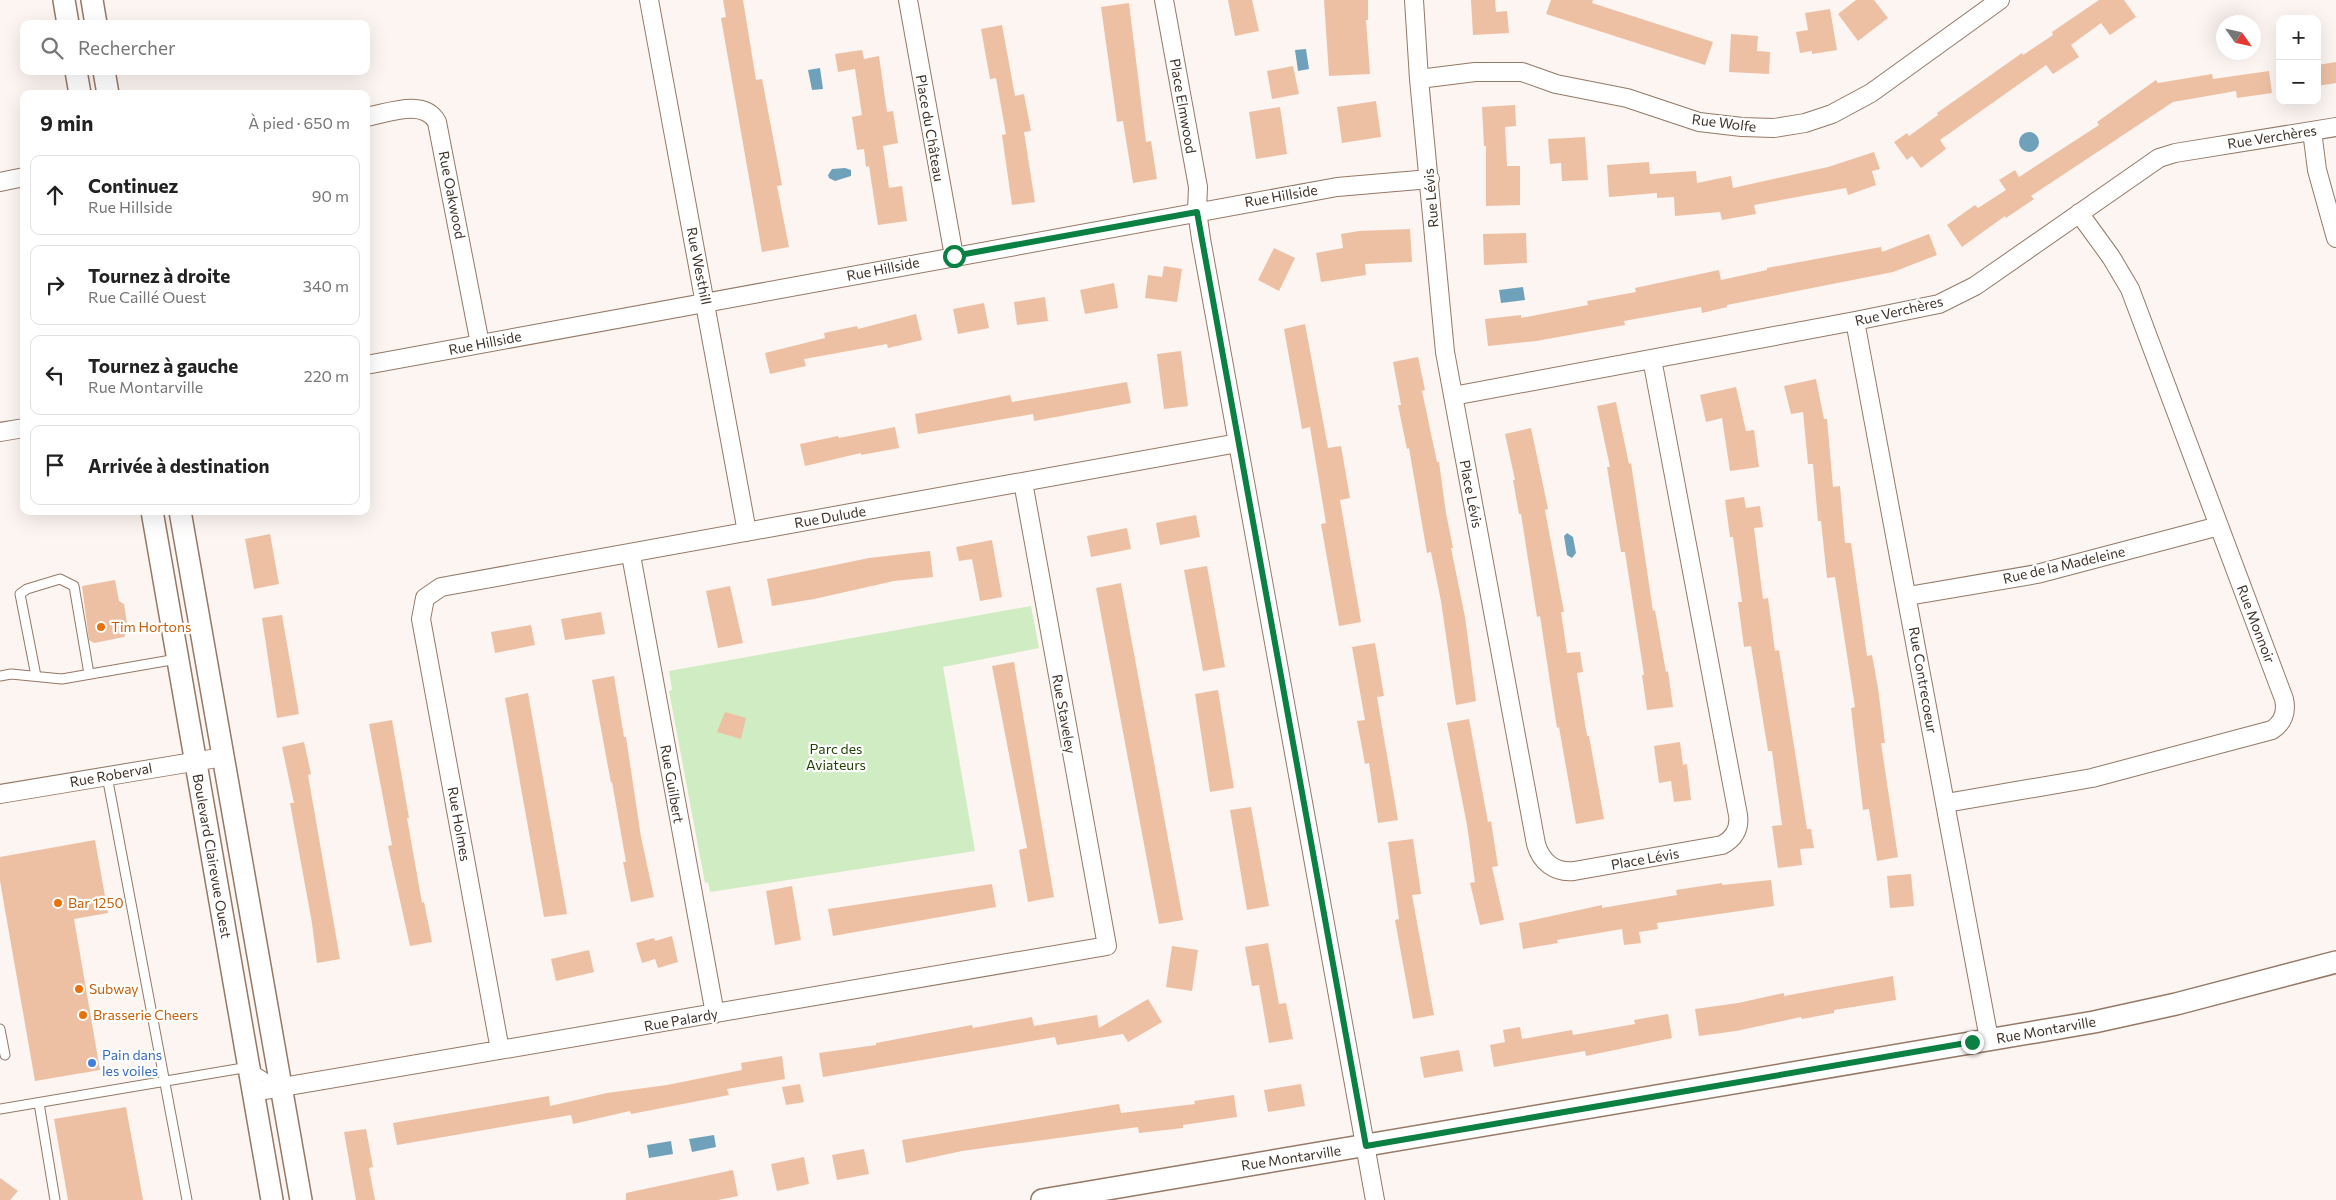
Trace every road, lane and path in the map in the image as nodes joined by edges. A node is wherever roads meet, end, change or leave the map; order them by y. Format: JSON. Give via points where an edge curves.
{"nodes":[{"id":1,"x":64,"y":0,"type":"edge"},
{"id":2,"x":92,"y":0,"type":"edge"},
{"id":3,"x":649,"y":0,"type":"edge"},
{"id":4,"x":908,"y":0,"type":"edge"},
{"id":5,"x":1164,"y":0,"type":"edge"},
{"id":6,"x":1414,"y":0,"type":"edge"},
{"id":7,"x":2000,"y":0,"type":"edge"},
{"id":8,"x":67,"y":20,"type":"edge"},
{"id":9,"x":95,"y":20,"type":"edge"},
{"id":10,"x":77,"y":75,"type":"edge"},
{"id":11,"x":105,"y":75,"type":"edge"},
{"id":12,"x":1419,"y":79,"type":"junction"},
{"id":13,"x":79,"y":90,"type":"edge"},
{"id":14,"x":107,"y":90,"type":"edge"},
{"id":15,"x":370,"y":116,"type":"edge"},
{"id":16,"x":2336,"y":127,"type":"edge"},
{"id":17,"x":2312,"y":131,"type":"junction"},
{"id":18,"x":20,"y":178,"type":"edge"},
{"id":19,"x":1430,"y":179,"type":"junction"},
{"id":20,"x":0,"y":182,"type":"edge"},
{"id":21,"x":1197,"y":212,"type":"junction"},
{"id":22,"x":2079,"y":213,"type":"junction"},
{"id":23,"x":2336,"y":238,"type":"edge"},
{"id":24,"x":954,"y":256,"type":"junction"},
{"id":25,"x":706,"y":302,"type":"junction"},
{"id":26,"x":1856,"y":321,"type":"junction"},
{"id":27,"x":480,"y":344,"type":"junction"},
{"id":28,"x":1652,"y":358,"type":"junction"},
{"id":29,"x":370,"y":364,"type":"edge"},
{"id":30,"x":1453,"y":396,"type":"junction"},
{"id":31,"x":20,"y":429,"type":"edge"},
{"id":32,"x":0,"y":432,"type":"edge"},
{"id":33,"x":1238,"y":442,"type":"junction"},
{"id":34,"x":1023,"y":482,"type":"junction"},
{"id":35,"x":153,"y":515,"type":"edge"},
{"id":36,"x":181,"y":515,"type":"edge"},
{"id":37,"x":2219,"y":526,"type":"junction"},
{"id":38,"x":747,"y":532,"type":"junction"},
{"id":39,"x":631,"y":554,"type":"junction"},
{"id":40,"x":1908,"y":596,"type":"junction"},
{"id":41,"x":425,"y":598,"type":"joint"},
{"id":42,"x":178,"y":659,"type":"junction"},
{"id":43,"x":89,"y":674,"type":"junction"},
{"id":44,"x":0,"y":676,"type":"edge"},
{"id":45,"x":36,"y":676,"type":"junction"},
{"id":46,"x":223,"y":757,"type":"junction"},
{"id":47,"x":196,"y":761,"type":"junction"},
{"id":48,"x":107,"y":776,"type":"junction"},
{"id":49,"x":0,"y":794,"type":"edge"},
{"id":50,"x":1946,"y":803,"type":"junction"},
{"id":51,"x":1107,"y":946,"type":"joint"},
{"id":52,"x":2336,"y":962,"type":"edge"},
{"id":53,"x":715,"y":1014,"type":"junction"},
{"id":54,"x":0,"y":1029,"type":"edge"},
{"id":55,"x":1989,"y":1039,"type":"junction"},
{"id":56,"x":500,"y":1050,"type":"junction"},
{"id":57,"x":5,"y":1055,"type":"dead end"},
{"id":58,"x":249,"y":1067,"type":"junction"},
{"id":59,"x":166,"y":1081,"type":"junction"},
{"id":60,"x":281,"y":1087,"type":"junction"},
{"id":61,"x":254,"y":1092,"type":"junction"},
{"id":62,"x":39,"y":1103,"type":"junction"},
{"id":63,"x":0,"y":1109,"type":"edge"},
{"id":64,"x":1366,"y":1146,"type":"junction"},
{"id":65,"x":55,"y":1200,"type":"edge"},
{"id":66,"x":187,"y":1200,"type":"edge"},
{"id":67,"x":272,"y":1200,"type":"edge"},
{"id":68,"x":300,"y":1200,"type":"edge"},
{"id":69,"x":1042,"y":1200,"type":"edge"},
{"id":70,"x":1375,"y":1200,"type":"edge"}],
"edges":[{"from":1,"to":8,"type":"street"},
{"from":2,"to":9,"type":"street"},
{"from":3,"to":25,"type":"street","name":"Rue Westhill"},
{"from":4,"to":24,"type":"street","name":"Place du Château"},
{"from":5,"to":21,"type":"street","name":"Place Elmwood","via":[[1198,187]]},
{"from":6,"to":12,"type":"street","name":"Rue Lévis"},
{"from":7,"to":12,"type":"street","name":"Rue Wolfe","via":[[1871,93],[1832,114],[1774,128],[1700,122],[1627,98],[1556,84],[1522,72],[1475,72]]},
{"from":10,"to":13,"type":"street"},
{"from":11,"to":14,"type":"street"},
{"from":12,"to":19,"type":"street","name":"Rue Lévis"},
{"from":15,"to":27,"type":"street","name":"Rue Oakwood","via":[[417,109],[427,111],[437,122]]},
{"from":16,"to":17,"type":"street","name":"Rue Verchères"},
{"from":17,"to":22,"type":"street","name":"Rue Verchères","via":[[2167,155]]},
{"from":17,"to":23,"type":"street","via":[[2317,170]]},
{"from":18,"to":20,"type":"street"},
{"from":19,"to":21,"type":"street","name":"Rue Hillside","via":[[1337,186]]},
{"from":19,"to":30,"type":"street","name":"Rue Lévis","via":[[1439,296]]},
{"from":21,"to":24,"type":"street","name":"Rue Hillside"},
{"from":21,"to":33,"type":"street","name":"Place Elmwood"},
{"from":22,"to":26,"type":"street","name":"Rue Verchères","via":[[1958,296],[1929,306]]},
{"from":22,"to":37,"type":"street","name":"Rue Monnoir","via":[[2130,289]]},
{"from":24,"to":25,"type":"street","name":"Rue Hillside"},
{"from":25,"to":27,"type":"street","name":"Rue Hillside"},
{"from":25,"to":38,"type":"street","name":"Rue Westhill"},
{"from":26,"to":28,"type":"street","name":"Rue Verchères"},
{"from":26,"to":40,"type":"street","name":"Rue Contrecoeur"},
{"from":27,"to":29,"type":"street","name":"Rue Hillside"},
{"from":28,"to":30,"type":"street","name":"Rue Verchères"},
{"from":28,"to":30,"type":"street","name":"Place Lévis","via":[[1738,815],[1734,836],[1726,843],[1712,847],[1569,872],[1552,867],[1540,855]]},
{"from":31,"to":32,"type":"street"},
{"from":33,"to":34,"type":"street","name":"Rue Dulude"},
{"from":33,"to":64,"type":"street","name":"Place Elmwood"},
{"from":34,"to":38,"type":"street","name":"Rue Dulude"},
{"from":34,"to":51,"type":"street","name":"Rue Staveley"},
{"from":35,"to":42,"type":"street","name":"Boulevard Clairevue Ouest"},
{"from":36,"to":46,"type":"street","name":"Boulevard Clairevue Ouest"},
{"from":37,"to":40,"type":"street","name":"Rue de la Madeleine","via":[[2037,574]]},
{"from":37,"to":50,"type":"street","name":"Rue Monnoir","via":[[2284,699],[2284,714],[2276,727],[2092,778]]},
{"from":38,"to":39,"type":"street","name":"Rue Dulude"},
{"from":39,"to":41,"type":"street","name":"Rue Dulude","via":[[441,588]]},
{"from":39,"to":53,"type":"street","name":"Rue Guilbert"},
{"from":40,"to":50,"type":"street","name":"Rue Contrecoeur"},
{"from":41,"to":56,"type":"street","name":"Rue Holmes","via":[[421,619]]},
{"from":42,"to":43,"type":"lane"},
{"from":42,"to":47,"type":"street","name":"Boulevard Clairevue Ouest"},
{"from":43,"to":45,"type":"lane","via":[[62,679]]},
{"from":43,"to":45,"type":"lane","via":[[74,586],[60,580],[20,594]]},
{"from":44,"to":45,"type":"lane"},
{"from":46,"to":47,"type":"street","name":"Rue Roberval"},
{"from":46,"to":60,"type":"street","name":"Boulevard Clairevue Ouest"},
{"from":47,"to":48,"type":"street","name":"Rue Roberval"},
{"from":47,"to":58,"type":"street","name":"Boulevard Clairevue Ouest"},
{"from":48,"to":49,"type":"street","name":"Rue Roberval"},
{"from":48,"to":59,"type":"lane"},
{"from":50,"to":55,"type":"street","name":"Rue Contrecoeur"},
{"from":51,"to":53,"type":"street","name":"Rue Palardy"},
{"from":52,"to":55,"type":"street","name":"Rue Montarville","via":[[2153,1009]]},
{"from":53,"to":56,"type":"street","name":"Rue Palardy"},
{"from":54,"to":57,"type":"lane"},
{"from":55,"to":64,"type":"street","name":"Rue Montarville"},
{"from":56,"to":60,"type":"street","name":"Rue Palardy"},
{"from":58,"to":59,"type":"lane"},
{"from":58,"to":60,"type":"lane"},
{"from":58,"to":61,"type":"street","name":"Boulevard Clairevue Ouest"},
{"from":59,"to":62,"type":"lane"},
{"from":59,"to":66,"type":"lane"},
{"from":60,"to":61,"type":"street","name":"Rue Palardy"},
{"from":60,"to":68,"type":"street","name":"Boulevard Clairevue Ouest"},
{"from":61,"to":67,"type":"street","name":"Boulevard Clairevue Ouest"},
{"from":62,"to":63,"type":"lane"},
{"from":62,"to":65,"type":"lane"},
{"from":64,"to":69,"type":"street","name":"Rue Montarville"},
{"from":64,"to":70,"type":"street","name":"Place Elmwood"}]}
